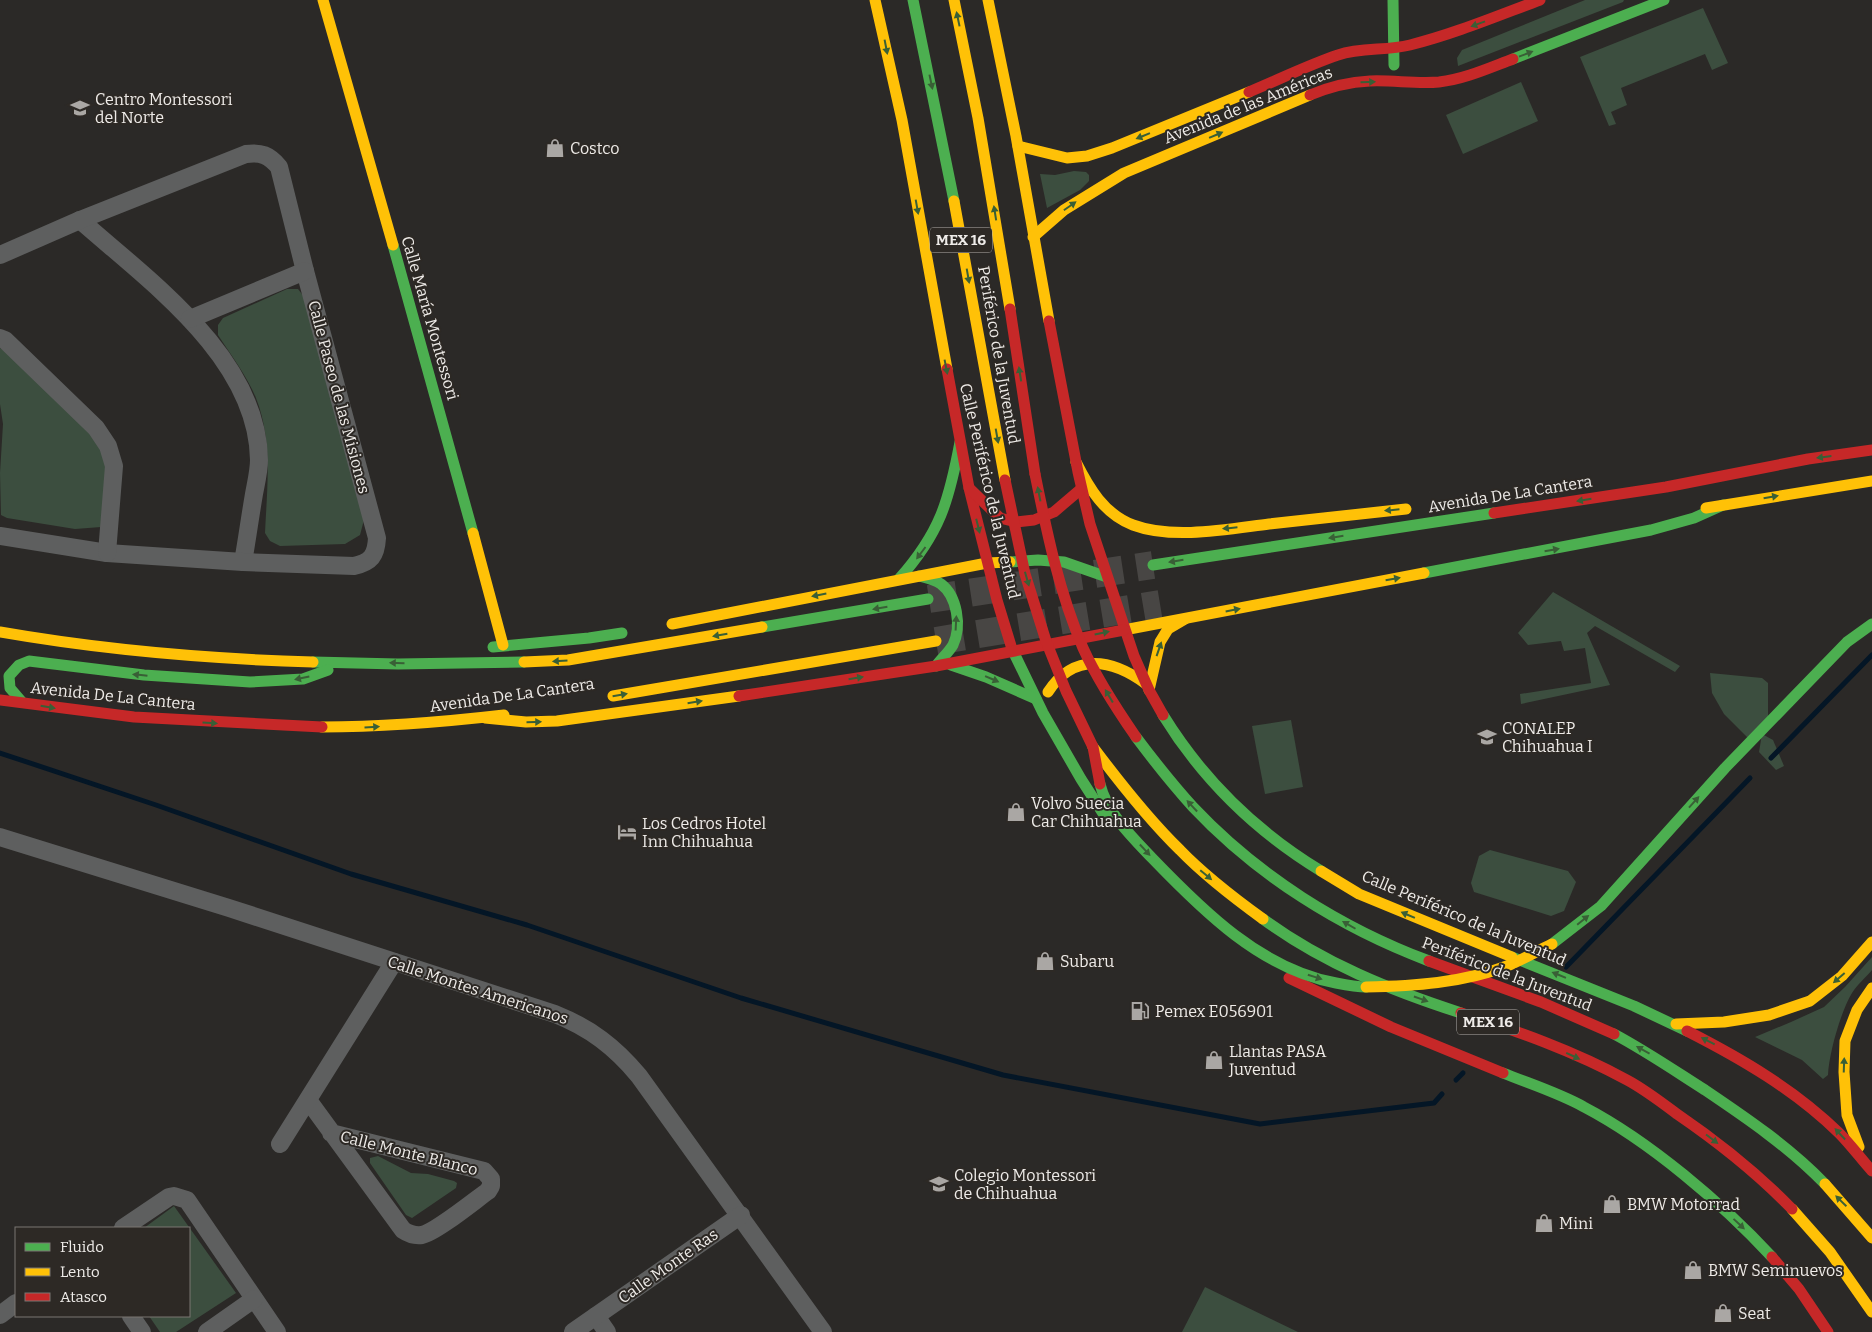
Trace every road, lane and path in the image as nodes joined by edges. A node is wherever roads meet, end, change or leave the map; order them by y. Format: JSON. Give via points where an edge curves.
{"nodes":[{"id":1,"x":323,"y":0,"type":"edge"},
{"id":2,"x":875,"y":0,"type":"edge"},
{"id":3,"x":913,"y":0,"type":"edge"},
{"id":4,"x":954,"y":0,"type":"edge"},
{"id":5,"x":988,"y":0,"type":"edge"},
{"id":6,"x":1393,"y":0,"type":"edge"},
{"id":7,"x":1540,"y":0,"type":"edge"},
{"id":8,"x":1664,"y":0,"type":"edge"},
{"id":9,"x":1393,"y":48,"type":"junction"},
{"id":10,"x":1396,"y":83,"type":"junction"},
{"id":11,"x":1018,"y":146,"type":"junction"},
{"id":12,"x":1118,"y":161,"type":"junction"},
{"id":13,"x":80,"y":220,"type":"junction"},
{"id":14,"x":1033,"y":237,"type":"junction"},
{"id":15,"x":0,"y":256,"type":"edge"},
{"id":16,"x":304,"y":270,"type":"junction"},
{"id":17,"x":190,"y":319,"type":"junction"},
{"id":18,"x":0,"y":338,"type":"edge"},
{"id":19,"x":960,"y":442,"type":"junction"},
{"id":20,"x":1872,"y":450,"type":"edge"},
{"id":21,"x":1076,"y":462,"type":"junction"},
{"id":22,"x":1005,"y":480,"type":"joint"},
{"id":23,"x":1872,"y":481,"type":"edge"},
{"id":24,"x":1666,"y":487,"type":"junction"},
{"id":25,"x":969,"y":488,"type":"junction"},
{"id":26,"x":1081,"y":489,"type":"junction"},
{"id":27,"x":1552,"y":492,"type":"dead end"},
{"id":28,"x":1723,"y":505,"type":"junction"},
{"id":29,"x":1414,"y":508,"type":"dead end"},
{"id":30,"x":1655,"y":517,"type":"dead end"},
{"id":31,"x":0,"y":536,"type":"edge"},
{"id":32,"x":107,"y":553,"type":"junction"},
{"id":33,"x":243,"y":562,"type":"junction"},
{"id":34,"x":987,"y":563,"type":"junction"},
{"id":35,"x":1152,"y":565,"type":"tunnel mouth"},
{"id":36,"x":919,"y":576,"type":"junction"},
{"id":37,"x":1107,"y":577,"type":"junction"},
{"id":38,"x":899,"y":579,"type":"junction"},
{"id":39,"x":928,"y":599,"type":"tunnel mouth"},
{"id":40,"x":1185,"y":619,"type":"junction"},
{"id":41,"x":1872,"y":624,"type":"edge"},
{"id":42,"x":657,"y":627,"type":"dead end"},
{"id":43,"x":1124,"y":628,"type":"junction"},
{"id":44,"x":637,"y":630,"type":"dead end"},
{"id":45,"x":0,"y":632,"type":"edge"},
{"id":46,"x":936,"y":641,"type":"tunnel mouth"},
{"id":47,"x":503,"y":646,"type":"junction"},
{"id":48,"x":1013,"y":652,"type":"junction"},
{"id":49,"x":348,"y":662,"type":"junction"},
{"id":50,"x":444,"y":663,"type":"junction"},
{"id":51,"x":941,"y":665,"type":"junction"},
{"id":52,"x":1148,"y":687,"type":"junction"},
{"id":53,"x":602,"y":698,"type":"dead end"},
{"id":54,"x":1036,"y":699,"type":"junction"},
{"id":55,"x":0,"y":700,"type":"edge"},
{"id":56,"x":22,"y":702,"type":"junction"},
{"id":57,"x":533,"y":710,"type":"dead end"},
{"id":58,"x":1042,"y":713,"type":"junction"},
{"id":59,"x":485,"y":718,"type":"junction"},
{"id":60,"x":1093,"y":747,"type":"junction"},
{"id":61,"x":0,"y":837,"type":"edge"},
{"id":62,"x":1872,"y":942,"type":"edge"},
{"id":63,"x":394,"y":962,"type":"junction"},
{"id":64,"x":1872,"y":988,"type":"edge"},
{"id":65,"x":1674,"y":1024,"type":"junction"},
{"id":66,"x":308,"y":1100,"type":"junction"},
{"id":67,"x":331,"y":1133,"type":"junction"},
{"id":68,"x":280,"y":1144,"type":"dead end"},
{"id":69,"x":1869,"y":1167,"type":"edge"},
{"id":70,"x":741,"y":1215,"type":"junction"},
{"id":71,"x":124,"y":1227,"type":"edge"},
{"id":72,"x":1872,"y":1238,"type":"edge"},
{"id":73,"x":254,"y":1299,"type":"junction"},
{"id":74,"x":15,"y":1304,"type":"edge"},
{"id":75,"x":1872,"y":1312,"type":"edge"},
{"id":76,"x":0,"y":1315,"type":"edge"},
{"id":77,"x":596,"y":1316,"type":"junction"},
{"id":78,"x":132,"y":1317,"type":"edge"},
{"id":79,"x":142,"y":1332,"type":"edge"},
{"id":80,"x":207,"y":1332,"type":"edge"},
{"id":81,"x":277,"y":1332,"type":"edge"},
{"id":82,"x":573,"y":1332,"type":"edge"},
{"id":83,"x":607,"y":1332,"type":"edge"},
{"id":84,"x":823,"y":1332,"type":"edge"},
{"id":85,"x":1828,"y":1332,"type":"edge"}],
"edges":[{"from":1,"to":47,"type":"main road","name":"Calle María Montessori"},
{"from":2,"to":19,"type":"main road","name":"Calle Periférico de la Juventud","one_way":true,"via":[[902,120]]},
{"from":3,"to":22,"type":"main road","name":"Periférico de la Juventud","number":"MEX 16","one_way":true,"via":[[944,146]]},
{"from":72,"to":4,"type":"main road","name":"Periférico de la Juventud","number":"MEX 16","one_way":true,"bridge":true,"via":[[1850,1209],[1763,1129],[1664,1063],[1609,1031],[1543,1002],[1421,958],[1358,930],[1301,897],[1261,870],[1218,834],[1157,768],[1108,696],[1083,647],[1047,536],[993,199]]},
{"from":5,"to":11,"type":"main road","name":"Calle Periférico de la Juventud"},
{"from":6,"to":9,"type":"main road"},
{"from":7,"to":9,"type":"main road","name":"Avenida de las Américas","one_way":true,"via":[[1456,32]]},
{"from":10,"to":8,"type":"main road","name":"Avenida de las Américas","one_way":true,"via":[[1440,82],[1471,75]]},
{"from":9,"to":10,"type":"main road"},
{"from":9,"to":12,"type":"main road","name":"Avenida de las Américas","one_way":true,"via":[[1356,50],[1337,55]]},
{"from":12,"to":10,"type":"main road","name":"Avenida de las Américas","one_way":true,"via":[[1343,84]]},
{"from":11,"to":12,"type":"main road","name":"Avenida de las Américas","via":[[1067,158],[1087,156]]},
{"from":11,"to":14,"type":"main road","name":"Calle Periférico de la Juventud"},
{"from":14,"to":12,"type":"main road","name":"Avenida de las Américas","one_way":true,"via":[[1091,192]]},
{"from":13,"to":15,"type":"street","name":"Calle Paseo de las Misiones"},
{"from":13,"to":16,"type":"street","name":"Calle Paseo de las Misiones","via":[[246,154],[256,153],[272,159],[278,167]]},
{"from":13,"to":17,"type":"street"},
{"from":14,"to":21,"type":"main road","name":"Calle Periférico de la Juventud"},
{"from":16,"to":17,"type":"street"},
{"from":16,"to":33,"type":"street","name":"Calle Paseo de las Misiones","via":[[376,528],[377,548],[366,563],[354,566]]},
{"from":17,"to":33,"type":"street","via":[[216,348],[231,372],[257,439],[259,462]]},
{"from":18,"to":32,"type":"street","via":[[96,428],[108,446],[114,466]]},
{"from":19,"to":25,"type":"main road","name":"Calle Periférico de la Juventud"},
{"from":19,"to":38,"type":"main road","one_way":true,"via":[[950,494],[941,520],[926,548]]},
{"from":20,"to":24,"type":"main road","name":"Avenida De La Cantera","one_way":true},
{"from":21,"to":26,"type":"main road","name":"Calle Periférico de la Juventud"},
{"from":29,"to":21,"type":"main road","one_way":true,"via":[[1216,530],[1149,531],[1126,523],[1108,510],[1092,493]]},
{"from":22,"to":60,"type":"main road","name":"Calle Periférico de la Juventud","number":"MEX 16","one_way":true,"bridge":true,"via":[[1025,574],[1046,641]]},
{"from":28,"to":23,"type":"main road","one_way":true},
{"from":24,"to":27,"type":"main road","via":[[1615,486]]},
{"from":24,"to":35,"type":"main road","name":"Avenida De La Cantera","one_way":true},
{"from":25,"to":26,"type":"main road","via":[[1000,518],[1016,522],[1034,520],[1054,512]]},
{"from":25,"to":34,"type":"main road","name":"Calle Periférico de la Juventud","one_way":true},
{"from":26,"to":37,"type":"main road","name":"Calle Periférico de la Juventud"},
{"from":28,"to":30,"type":"main road"},
{"from":40,"to":28,"type":"main road","one_way":true,"via":[[1668,527]]},
{"from":31,"to":32,"type":"street","name":"Calle Paseo de las Misiones"},
{"from":32,"to":33,"type":"street","name":"Calle Paseo de las Misiones"},
{"from":34,"to":36,"type":"main road"},
{"from":34,"to":37,"type":"main road","via":[[1064,562]]},
{"from":34,"to":48,"type":"main road","name":"Calle Periférico de la Juventud"},
{"from":36,"to":38,"type":"main road"},
{"from":51,"to":36,"type":"main road","one_way":true,"via":[[952,645],[957,625],[955,607],[946,590],[936,581]]},
{"from":37,"to":43,"type":"main road","name":"Calle Periférico de la Juventud"},
{"from":38,"to":42,"type":"main road","one_way":true},
{"from":39,"to":50,"type":"main road","name":"Avenida De La Cantera","one_way":true,"via":[[568,660]]},
{"from":40,"to":43,"type":"main road"},
{"from":52,"to":40,"type":"main road","one_way":true,"via":[[1160,642],[1168,629]]},
{"from":60,"to":41,"type":"main road","one_way":true,"bridge":true,"via":[[1102,792],[1124,828],[1175,882],[1237,938],[1272,960],[1316,979],[1359,987],[1451,981],[1507,966],[1556,942],[1601,906],[1724,768],[1847,642]]},
{"from":48,"to":43,"type":"main road","one_way":true},
{"from":43,"to":52,"type":"main road","name":"Calle Periférico de la Juventud"},
{"from":44,"to":47,"type":"main road"},
{"from":45,"to":49,"type":"main road","name":"Avenida De La Cantera","via":[[53,641],[244,660]]},
{"from":53,"to":46,"type":"main road","name":"Avenida De La Cantera","one_way":true},
{"from":47,"to":50,"type":"main road","via":[[455,655]]},
{"from":48,"to":51,"type":"main road"},
{"from":48,"to":54,"type":"main road","name":"Calle Periférico de la Juventud"},
{"from":50,"to":49,"type":"main road","name":"Avenida De La Cantera","one_way":true},
{"from":49,"to":56,"type":"main road","one_way":true,"via":[[303,679],[250,682],[144,676],[29,661],[19,665],[9,676],[10,688]]},
{"from":51,"to":54,"type":"main road","one_way":true,"via":[[986,677]]},
{"from":59,"to":51,"type":"main road","one_way":true,"via":[[526,722],[603,716]]},
{"from":52,"to":58,"type":"main road","via":[[1124,669],[1078,664],[1060,674],[1048,690]]},
{"from":65,"to":52,"type":"main road","name":"Calle Periférico de la Juventud","one_way":true,"via":[[1359,894],[1319,871],[1280,844],[1235,805],[1167,722]]},
{"from":54,"to":58,"type":"main road","name":"Calle Periférico de la Juventud"},
{"from":55,"to":56,"type":"main road","name":"Avenida De La Cantera"},
{"from":56,"to":59,"type":"main road","name":"Avenida De La Cantera","one_way":true,"via":[[134,717],[303,727],[381,726]]},
{"from":57,"to":59,"type":"main road","name":"Avenida De La Cantera"},
{"from":58,"to":85,"type":"main road","name":"Calle Periférico de la Juventud","one_way":true,"via":[[1110,824],[1134,854],[1202,918],[1241,949],[1343,1006],[1567,1098],[1620,1127],[1704,1192],[1768,1252],[1816,1311]]},
{"from":60,"to":75,"type":"main road","number":"MEX 16","one_way":true,"via":[[1145,813],[1193,863],[1239,902],[1288,935],[1338,965],[1395,990],[1549,1044],[1628,1081],[1686,1120],[1737,1158],[1782,1198],[1858,1288]]},
{"from":61,"to":63,"type":"street","name":"Calle Montes Americanos"},
{"from":62,"to":65,"type":"main road","one_way":true,"via":[[1842,976],[1810,1000],[1769,1014],[1724,1022]]},
{"from":63,"to":66,"type":"street"},
{"from":63,"to":70,"type":"street","name":"Calle Montes Americanos","via":[[555,1014],[596,1034],[625,1058]]},
{"from":69,"to":64,"type":"main road","one_way":true,"via":[[1847,1115],[1844,1072],[1845,1041],[1857,1010]]},
{"from":69,"to":65,"type":"main road","name":"Calle Periférico de la Juventud","one_way":true,"via":[[1836,1129],[1786,1089],[1731,1053]]},
{"from":66,"to":67,"type":"street","name":"Calle Monte Blanco"},
{"from":66,"to":68,"type":"street"},
{"from":67,"to":67,"type":"street","name":"Calle Monte Blanco","via":[[410,1234],[430,1233],[491,1186],[491,1179],[484,1171]]},
{"from":70,"to":77,"type":"street","name":"Calle Monte Ras"},
{"from":70,"to":84,"type":"street","name":"Calle Montes Americanos"},
{"from":71,"to":73,"type":"street","via":[[164,1200],[174,1196],[187,1200]]},
{"from":73,"to":80,"type":"street"},
{"from":73,"to":81,"type":"street"},
{"from":74,"to":76,"type":"street"},
{"from":77,"to":82,"type":"street","name":"Calle Monte Ras"},
{"from":77,"to":83,"type":"street"},
{"from":78,"to":79,"type":"street"}]}
